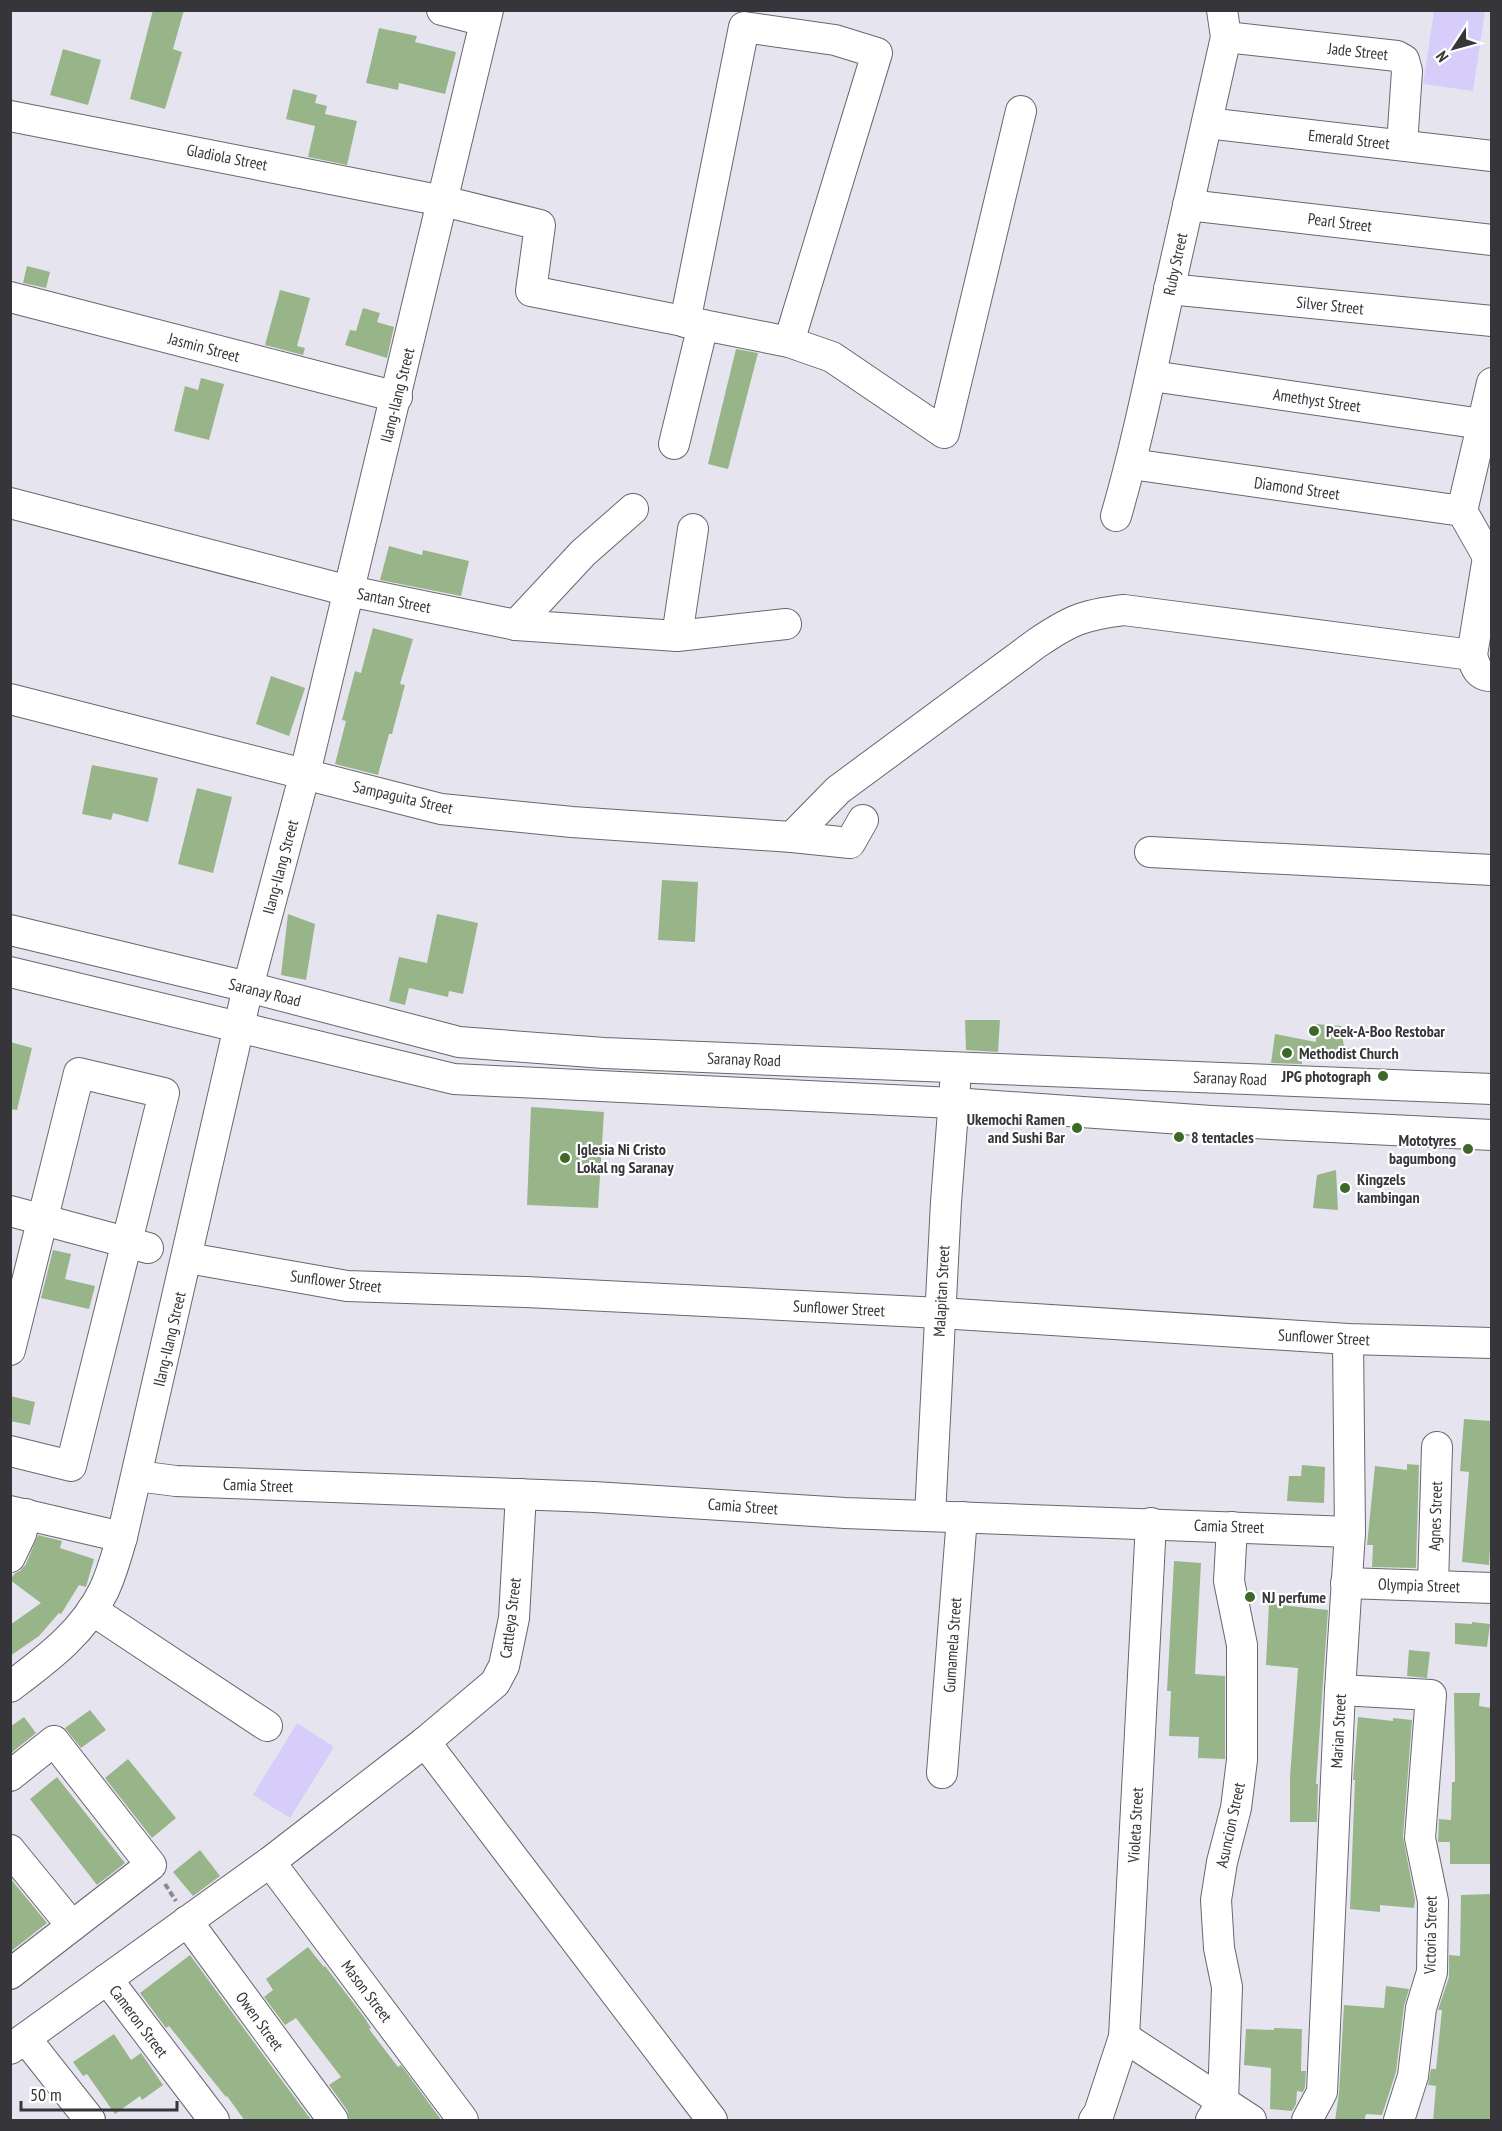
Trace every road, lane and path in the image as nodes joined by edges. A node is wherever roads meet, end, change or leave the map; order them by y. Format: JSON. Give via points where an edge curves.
{"nodes":[{"id":1,"x":442,"y":10,"type":"edge"},
{"id":2,"x":487,"y":16,"type":"edge"},
{"id":3,"x":1224,"y":24,"type":"edge"},
{"id":4,"x":1021,"y":111,"type":"dead end"},
{"id":5,"x":10,"y":116,"type":"edge"},
{"id":6,"x":1207,"y":123,"type":"junction"},
{"id":7,"x":1402,"y":145,"type":"junction"},
{"id":8,"x":1491,"y":156,"type":"edge"},
{"id":9,"x":443,"y":201,"type":"junction"},
{"id":10,"x":1188,"y":205,"type":"junction"},
{"id":11,"x":1491,"y":240,"type":"edge"},
{"id":12,"x":1169,"y":289,"type":"junction"},
{"id":13,"x":10,"y":297,"type":"edge"},
{"id":14,"x":1491,"y":321,"type":"edge"},
{"id":15,"x":694,"y":323,"type":"junction"},
{"id":16,"x":789,"y":342,"type":"junction"},
{"id":17,"x":1152,"y":376,"type":"junction"},
{"id":18,"x":1491,"y":383,"type":"edge"},
{"id":19,"x":397,"y":397,"type":"junction"},
{"id":20,"x":1482,"y":424,"type":"junction"},
{"id":21,"x":674,"y":444,"type":"dead end"},
{"id":22,"x":1131,"y":464,"type":"junction"},
{"id":23,"x":10,"y":503,"type":"edge"},
{"id":24,"x":633,"y":509,"type":"dead end"},
{"id":25,"x":1462,"y":512,"type":"junction"},
{"id":26,"x":1116,"y":516,"type":"dead end"},
{"id":27,"x":693,"y":529,"type":"dead end"},
{"id":28,"x":349,"y":591,"type":"junction"},
{"id":29,"x":786,"y":624,"type":"dead end"},
{"id":30,"x":516,"y":625,"type":"junction"},
{"id":31,"x":676,"y":636,"type":"junction"},
{"id":32,"x":1482,"y":666,"type":"edge"},
{"id":33,"x":10,"y":699,"type":"edge"},
{"id":34,"x":306,"y":773,"type":"junction"},
{"id":35,"x":863,"y":820,"type":"dead end"},
{"id":36,"x":792,"y":837,"type":"junction"},
{"id":37,"x":1150,"y":852,"type":"dead end"},
{"id":38,"x":1491,"y":870,"type":"edge"},
{"id":39,"x":10,"y":930,"type":"edge"},
{"id":40,"x":10,"y":972,"type":"edge"},
{"id":41,"x":248,"y":987,"type":"junction"},
{"id":42,"x":239,"y":1026,"type":"junction"},
{"id":43,"x":957,"y":1067,"type":"junction"},
{"id":44,"x":1491,"y":1089,"type":"edge"},
{"id":45,"x":953,"y":1103,"type":"junction"},
{"id":46,"x":1491,"y":1135,"type":"edge"},
{"id":47,"x":10,"y":1211,"type":"edge"},
{"id":48,"x":42,"y":1220,"type":"junction"},
{"id":49,"x":138,"y":1246,"type":"junction"},
{"id":50,"x":188,"y":1258,"type":"junction"},
{"id":51,"x":940,"y":1313,"type":"junction"},
{"id":52,"x":1348,"y":1339,"type":"junction"},
{"id":53,"x":1491,"y":1343,"type":"edge"},
{"id":54,"x":10,"y":1350,"type":"edge"},
{"id":55,"x":1437,"y":1447,"type":"dead end"},
{"id":56,"x":10,"y":1451,"type":"edge"},
{"id":57,"x":137,"y":1476,"type":"junction"},
{"id":58,"x":521,"y":1494,"type":"junction"},
{"id":59,"x":18,"y":1513,"type":"edge"},
{"id":60,"x":930,"y":1516,"type":"junction"},
{"id":61,"x":962,"y":1517,"type":"junction"},
{"id":62,"x":1151,"y":1523,"type":"junction"},
{"id":63,"x":1232,"y":1527,"type":"junction"},
{"id":64,"x":1350,"y":1532,"type":"junction"},
{"id":65,"x":123,"y":1537,"type":"junction"},
{"id":66,"x":10,"y":1557,"type":"edge"},
{"id":67,"x":1346,"y":1583,"type":"junction"},
{"id":68,"x":1433,"y":1585,"type":"junction"},
{"id":69,"x":1491,"y":1588,"type":"edge"},
{"id":70,"x":92,"y":1611,"type":"junction"},
{"id":71,"x":10,"y":1687,"type":"edge"},
{"id":72,"x":1340,"y":1690,"type":"junction"},
{"id":73,"x":267,"y":1726,"type":"dead end"},
{"id":74,"x":425,"y":1742,"type":"junction"},
{"id":75,"x":942,"y":1773,"type":"dead end"},
{"id":76,"x":10,"y":1776,"type":"edge"},
{"id":77,"x":10,"y":1850,"type":"edge"},
{"id":78,"x":270,"y":1862,"type":"junction"},
{"id":79,"x":151,"y":1865,"type":"junction"},
{"id":80,"x":187,"y":1921,"type":"junction"},
{"id":81,"x":72,"y":1926,"type":"junction"},
{"id":82,"x":10,"y":1974,"type":"edge"},
{"id":83,"x":107,"y":1979,"type":"junction"},
{"id":84,"x":1124,"y":2037,"type":"junction"},
{"id":85,"x":18,"y":2044,"type":"edge"},
{"id":86,"x":1217,"y":2111,"type":"edge"},
{"id":87,"x":90,"y":2121,"type":"edge"},
{"id":88,"x":214,"y":2121,"type":"edge"},
{"id":89,"x":333,"y":2121,"type":"edge"},
{"id":90,"x":463,"y":2121,"type":"edge"},
{"id":91,"x":712,"y":2121,"type":"edge"},
{"id":92,"x":1094,"y":2121,"type":"edge"},
{"id":93,"x":1251,"y":2121,"type":"edge"},
{"id":94,"x":1307,"y":2121,"type":"edge"},
{"id":95,"x":1400,"y":2121,"type":"edge"}],
"edges":[{"from":1,"to":2,"type":"street"},
{"from":2,"to":9,"type":"street","name":"Ilang-Ilang Street"},
{"from":3,"to":6,"type":"street","name":"Ruby Street"},
{"from":3,"to":7,"type":"street","name":"Jade Street","via":[[1404,60],[1407,71]]},
{"from":4,"to":16,"type":"street","via":[[944,433],[832,357]]},
{"from":5,"to":9,"type":"street","name":"Gladiola Street"},
{"from":6,"to":7,"type":"street","name":"Emerald Street"},
{"from":6,"to":10,"type":"street","name":"Ruby Street"},
{"from":7,"to":8,"type":"street","name":"Emerald Street"},
{"from":9,"to":15,"type":"street","name":"Gladiola Street","via":[[540,225],[531,291]]},
{"from":9,"to":19,"type":"street","name":"Ilang-Ilang Street"},
{"from":10,"to":11,"type":"street","name":"Pearl Street"},
{"from":10,"to":12,"type":"street","name":"Ruby Street"},
{"from":12,"to":14,"type":"street","name":"Silver Street"},
{"from":12,"to":17,"type":"street","name":"Ruby Street"},
{"from":13,"to":19,"type":"street","name":"Jasmin Street"},
{"from":15,"to":16,"type":"street"},
{"from":15,"to":16,"type":"street","via":[[744,27],[835,40],[877,53]]},
{"from":15,"to":21,"type":"street"},
{"from":17,"to":20,"type":"street","name":"Amethyst Street"},
{"from":17,"to":22,"type":"street","name":"Ruby Street"},
{"from":18,"to":20,"type":"street"},
{"from":19,"to":28,"type":"street","name":"Ilang-Ilang Street"},
{"from":20,"to":25,"type":"street"},
{"from":22,"to":25,"type":"street","name":"Diamond Street"},
{"from":22,"to":26,"type":"street","name":"Ruby Street"},
{"from":23,"to":28,"type":"street","name":"Santan Street"},
{"from":24,"to":30,"type":"street","via":[[583,553]]},
{"from":25,"to":32,"type":"street","via":[[1488,557]]},
{"from":27,"to":31,"type":"street"},
{"from":28,"to":30,"type":"street","name":"Santan Street"},
{"from":28,"to":34,"type":"street","name":"Ilang-Ilang Street"},
{"from":29,"to":31,"type":"street","name":"Santan Street"},
{"from":30,"to":31,"type":"street","name":"Santan Street"},
{"from":32,"to":36,"type":"street","via":[[1124,610],[1093,614],[1067,623],[1036,643],[847,783]]},
{"from":33,"to":34,"type":"street","name":"Sampaguita Street"},
{"from":34,"to":36,"type":"street","name":"Sampaguita Street","via":[[441,809]]},
{"from":34,"to":41,"type":"street","name":"Ilang-Ilang Street"},
{"from":35,"to":36,"type":"street","name":"Sampaguita Street","via":[[850,843]]},
{"from":37,"to":38,"type":"street"},
{"from":39,"to":41,"type":"street","name":"Saranay Road"},
{"from":40,"to":42,"type":"street","name":"Saranay Road"},
{"from":41,"to":42,"type":"street","name":"Ilang-Ilang Street"},
{"from":41,"to":43,"type":"street","name":"Saranay Road","via":[[459,1042],[604,1053]]},
{"from":42,"to":45,"type":"street","name":"Saranay Road","via":[[454,1078]]},
{"from":42,"to":50,"type":"street","name":"Ilang-Ilang Street"},
{"from":43,"to":44,"type":"street","name":"Saranay Road"},
{"from":43,"to":45,"type":"street","name":"Malapitan Street"},
{"from":45,"to":46,"type":"street","name":"Saranay Road"},
{"from":45,"to":51,"type":"street","name":"Malapitan Street"},
{"from":47,"to":48,"type":"street"},
{"from":48,"to":49,"type":"street"},
{"from":48,"to":49,"type":"street","via":[[79,1073],[164,1093]]},
{"from":48,"to":54,"type":"street"},
{"from":49,"to":56,"type":"street","via":[[72,1466]]},
{"from":50,"to":51,"type":"street","name":"Sunflower Street","via":[[347,1286]]},
{"from":50,"to":57,"type":"street","name":"Ilang-Ilang Street"},
{"from":51,"to":52,"type":"street","name":"Sunflower Street"},
{"from":51,"to":60,"type":"street","name":"Malapitan Street"},
{"from":52,"to":53,"type":"street","name":"Sunflower Street"},
{"from":52,"to":64,"type":"street","name":"Marian Street"},
{"from":55,"to":68,"type":"street","name":"Agnes Street"},
{"from":57,"to":58,"type":"street","name":"Camia Street","via":[[176,1481]]},
{"from":57,"to":65,"type":"street","name":"Ilang-Ilang Street"},
{"from":58,"to":60,"type":"street","name":"Camia Street"},
{"from":58,"to":74,"type":"street","name":"Cattleya Street","via":[[514,1618],[504,1666],[482,1696]]},
{"from":59,"to":65,"type":"street"},
{"from":59,"to":66,"type":"street","via":[[21,1534]]},
{"from":60,"to":61,"type":"street","name":"Camia Street"},
{"from":61,"to":62,"type":"street","name":"Camia Street"},
{"from":61,"to":75,"type":"street","name":"Gumamela Street"},
{"from":62,"to":63,"type":"street","name":"Camia Street"},
{"from":62,"to":84,"type":"street","name":"Violeta Street"},
{"from":63,"to":64,"type":"street","name":"Camia Street"},
{"from":63,"to":86,"type":"street","name":"Asuncion Street","via":[[1229,1581],[1242,1645],[1242,1760],[1216,1900],[1219,1948],[1227,1987]]},
{"from":64,"to":67,"type":"street","name":"Marian Street"},
{"from":65,"to":70,"type":"street","name":"Ilang-Ilang Street"},
{"from":67,"to":68,"type":"street","name":"Olympia Street"},
{"from":67,"to":72,"type":"street","name":"Marian Street"},
{"from":68,"to":69,"type":"street","name":"Olympia Street"},
{"from":70,"to":71,"type":"street","name":"Ilang-Ilang Street","via":[[67,1641]]},
{"from":70,"to":73,"type":"street"},
{"from":72,"to":94,"type":"street","name":"Marian Street","via":[[1322,2092]]},
{"from":72,"to":95,"type":"street","name":"Victoria Street","via":[[1431,1695],[1420,1838],[1433,1901],[1432,1972],[1421,2008],[1413,2076]]},
{"from":74,"to":78,"type":"street","name":"Cattleya Street"},
{"from":74,"to":91,"type":"street"},
{"from":76,"to":79,"type":"street","via":[[54,1741]]},
{"from":77,"to":81,"type":"street"},
{"from":78,"to":80,"type":"street","name":"Cattleya Street"},
{"from":78,"to":90,"type":"street","name":"Mason Street"},
{"from":79,"to":80,"type":"path"},
{"from":79,"to":81,"type":"street"},
{"from":80,"to":83,"type":"street","name":"Cattleya Street"},
{"from":80,"to":89,"type":"street","name":"Owen Street"},
{"from":81,"to":82,"type":"street"},
{"from":83,"to":85,"type":"street","name":"Cattleya Street"},
{"from":83,"to":88,"type":"street","name":"Cameron Street"},
{"from":84,"to":86,"type":"street"},
{"from":84,"to":92,"type":"street","name":"Violeta Street"},
{"from":85,"to":87,"type":"street"},
{"from":86,"to":93,"type":"street"}]}
